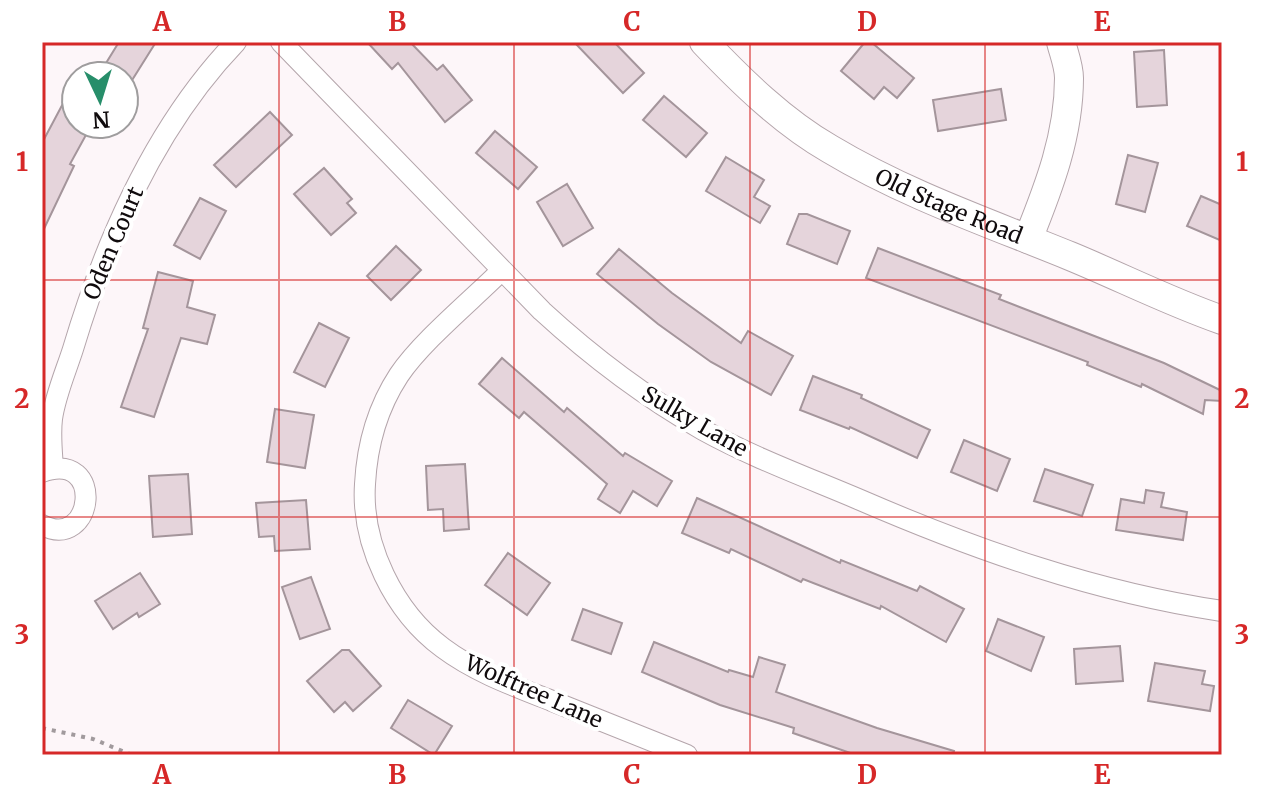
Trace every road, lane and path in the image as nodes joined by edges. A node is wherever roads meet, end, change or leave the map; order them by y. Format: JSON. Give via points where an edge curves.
{"nodes":[{"id":1,"x":236,"y":42,"type":"edge"},
{"id":2,"x":281,"y":42,"type":"edge"},
{"id":3,"x":704,"y":42,"type":"edge"},
{"id":4,"x":1061,"y":42,"type":"edge"},
{"id":5,"x":1028,"y":239,"type":"junction"},
{"id":6,"x":501,"y":271,"type":"junction"},
{"id":7,"x":1222,"y":320,"type":"edge"},
{"id":8,"x":48,"y":470,"type":"edge"},
{"id":9,"x":42,"y":525,"type":"edge"},
{"id":10,"x":1222,"y":611,"type":"edge"},
{"id":11,"x":42,"y":728,"type":"edge"},
{"id":12,"x":132,"y":755,"type":"edge"},
{"id":13,"x":687,"y":755,"type":"edge"}],
"edges":[{"from":1,"to":8,"type":"street","name":"Oden Court","via":[[177,119],[116,226],[52,418]]},
{"from":2,"to":6,"type":"street","name":"Sulky Lane"},
{"from":3,"to":5,"type":"street","name":"Old Stage Road","via":[[827,148],[922,196]]},
{"from":4,"to":5,"type":"street","via":[[1069,75],[1065,133]]},
{"from":5,"to":7,"type":"street","name":"Old Stage Road"},
{"from":6,"to":10,"type":"street","name":"Sulky Lane","via":[[583,349],[701,429],[754,456],[992,554],[1140,596]]},
{"from":6,"to":13,"type":"street","name":"Wolftree Lane","via":[[399,375],[377,420],[364,503],[374,551],[414,621],[441,647],[510,684]]},
{"from":8,"to":9,"type":"street","name":"Oden Court","via":[[67,470],[78,477],[87,502],[73,525]]},
{"from":11,"to":12,"type":"path","via":[[93,739]]}]}
